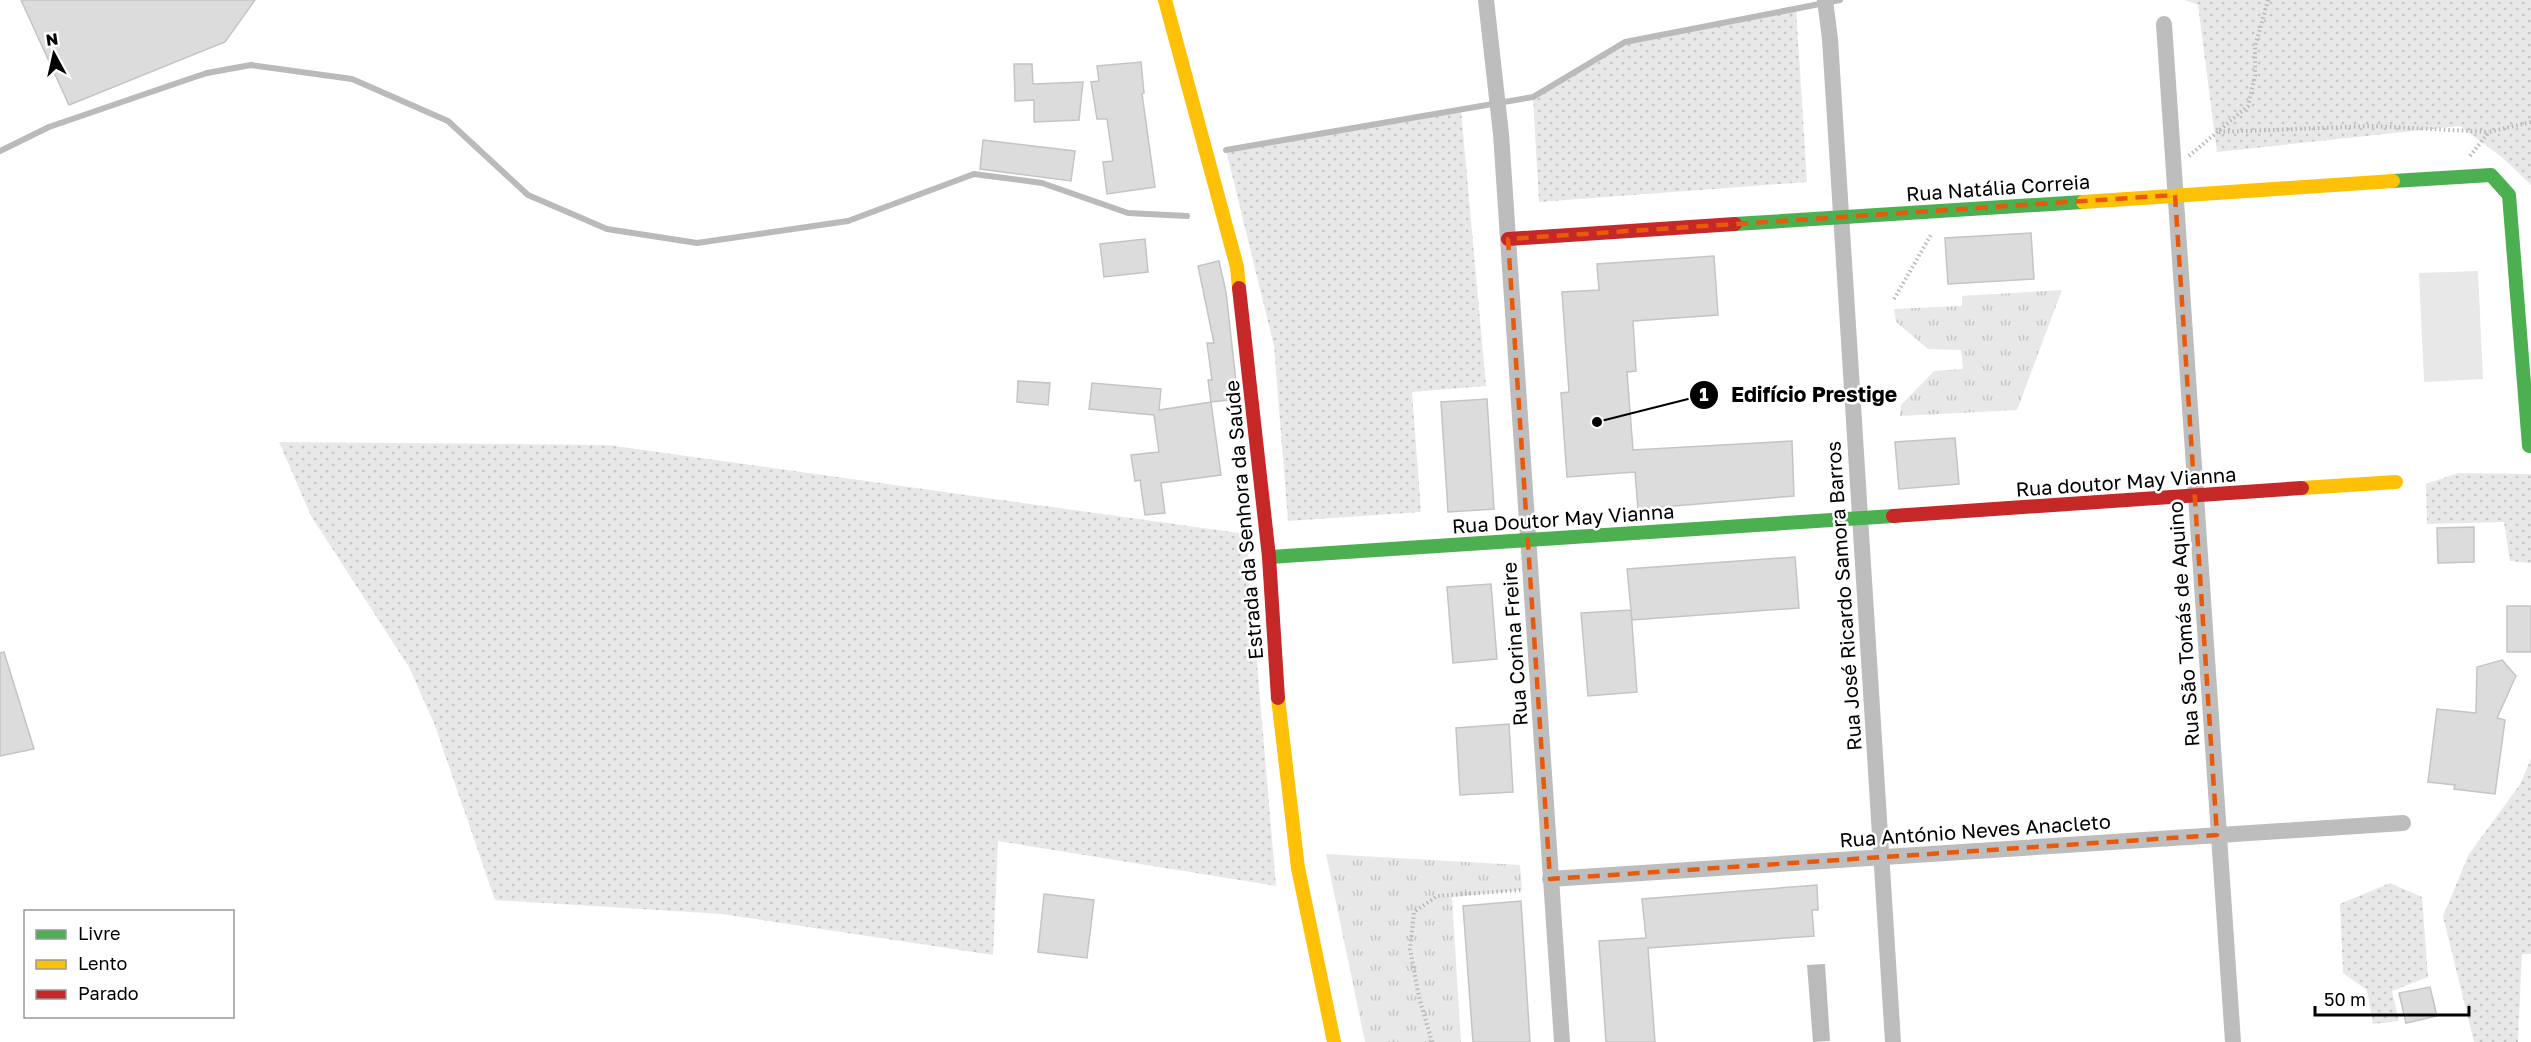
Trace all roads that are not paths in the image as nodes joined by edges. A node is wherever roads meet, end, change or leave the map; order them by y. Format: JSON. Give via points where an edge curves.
{"nodes":[{"id":1,"x":1165,"y":0,"type":"edge"},
{"id":2,"x":1486,"y":0,"type":"edge"},
{"id":3,"x":1825,"y":0,"type":"edge"},
{"id":4,"x":2164,"y":24,"type":"dead end"},
{"id":5,"x":2175,"y":195,"type":"junction"},
{"id":6,"x":1841,"y":217,"type":"junction"},
{"id":7,"x":1508,"y":239,"type":"junction"},
{"id":8,"x":2529,"y":446,"type":"dead end"},
{"id":9,"x":2396,"y":482,"type":"dead end"},
{"id":10,"x":2195,"y":495,"type":"junction"},
{"id":11,"x":1858,"y":518,"type":"junction"},
{"id":12,"x":1528,"y":540,"type":"junction"},
{"id":13,"x":1269,"y":557,"type":"junction"},
{"id":14,"x":2403,"y":824,"type":"dead end"},
{"id":15,"x":2217,"y":835,"type":"junction"},
{"id":16,"x":1881,"y":857,"type":"junction"},
{"id":17,"x":1550,"y":879,"type":"junction"},
{"id":18,"x":1335,"y":1042,"type":"edge"},
{"id":19,"x":1562,"y":1042,"type":"edge"},
{"id":20,"x":1893,"y":1042,"type":"edge"},
{"id":21,"x":2233,"y":1042,"type":"edge"}],
"edges":[{"from":1,"to":13,"type":"street","name":"Estrada da Senhora da Saúde","via":[[1237,267]]},
{"from":2,"to":7,"type":"street","name":"Rua Corina Freire","via":[[1502,134]]},
{"from":3,"to":6,"type":"street","name":"Rua José Ricardo Samora Barros"},
{"from":4,"to":5,"type":"street","name":"Rua São Tomás de Aquino"},
{"from":5,"to":6,"type":"street","name":"Rua Natália Correia"},
{"from":5,"to":8,"type":"street","name":"Rua Natália Correia","via":[[2491,175],[2509,195]]},
{"from":5,"to":10,"type":"street","name":"Rua São Tomás de Aquino"},
{"from":6,"to":7,"type":"street","name":"Rua Natália Correia"},
{"from":6,"to":11,"type":"street","name":"Rua José Ricardo Samora Barros"},
{"from":7,"to":12,"type":"street","name":"Rua Corina Freire"},
{"from":9,"to":10,"type":"street","name":"Rua doutor May Vianna"},
{"from":10,"to":11,"type":"street","name":"Rua doutor May Vianna"},
{"from":10,"to":15,"type":"street","name":"Rua São Tomás de Aquino"},
{"from":11,"to":12,"type":"street","name":"Rua Doutor May Vianna"},
{"from":11,"to":16,"type":"street","name":"Rua José Ricardo Samora Barros"},
{"from":12,"to":13,"type":"street","name":"Rua Doutor May Vianna"},
{"from":12,"to":17,"type":"street","name":"Rua Corina Freire"},
{"from":13,"to":18,"type":"street","name":"Estrada da Senhora da Saúde","via":[[1279,707],[1298,868]]},
{"from":14,"to":15,"type":"street","name":"Rua António Neves Anacleto"},
{"from":15,"to":16,"type":"street","name":"Rua António Neves Anacleto"},
{"from":15,"to":21,"type":"street","name":"Rua São Tomás de Aquino"},
{"from":16,"to":17,"type":"street","name":"Rua António Neves Anacleto"},
{"from":16,"to":20,"type":"street","name":"Rua José Ricardo Samora Barros"},
{"from":17,"to":19,"type":"street","name":"Rua Corina Freire"}]}
